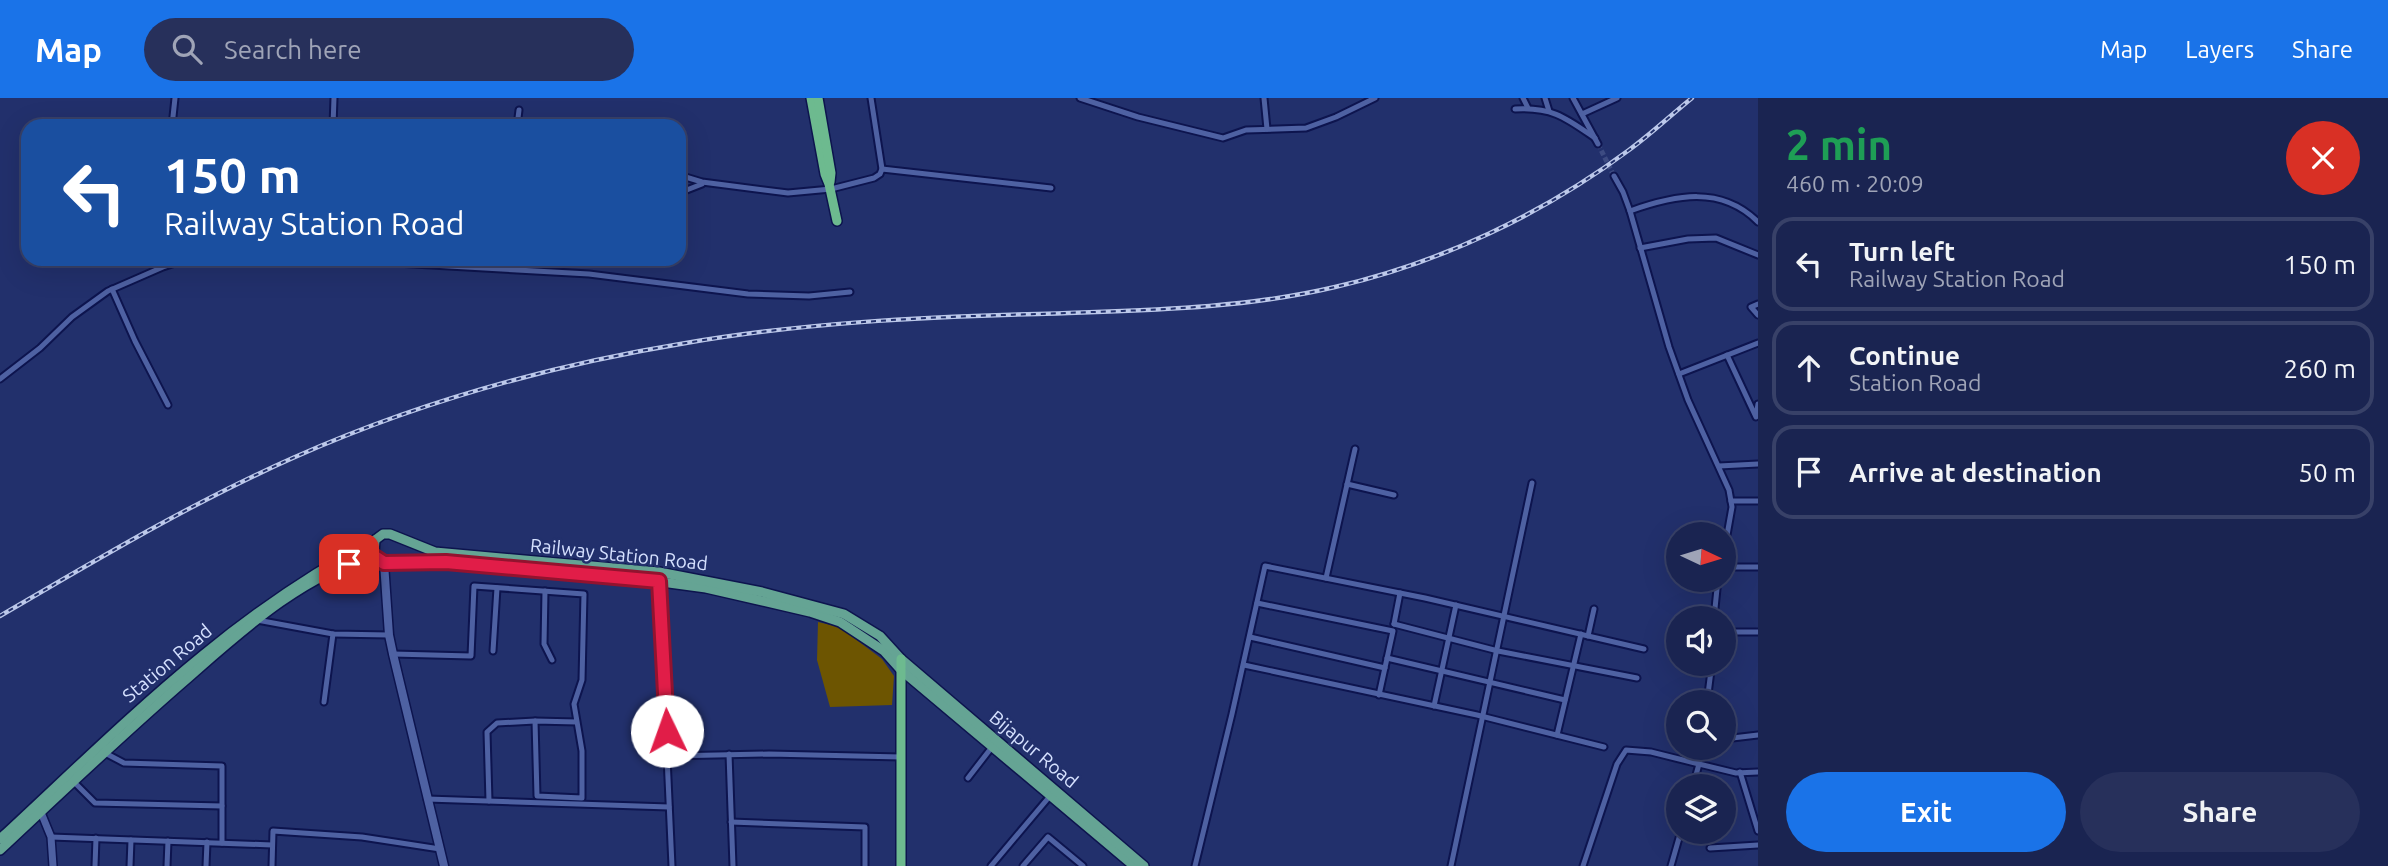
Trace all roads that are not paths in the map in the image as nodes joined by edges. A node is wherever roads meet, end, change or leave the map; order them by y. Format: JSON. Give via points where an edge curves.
{"nodes":[{"id":1,"x":175,"y":98,"type":"edge"},
{"id":2,"x":334,"y":98,"type":"edge"},
{"id":3,"x":811,"y":98,"type":"edge"},
{"id":4,"x":818,"y":98,"type":"edge"},
{"id":5,"x":871,"y":98,"type":"edge"},
{"id":6,"x":1080,"y":98,"type":"edge"},
{"id":7,"x":1265,"y":98,"type":"edge"},
{"id":8,"x":1375,"y":98,"type":"edge"},
{"id":9,"x":1523,"y":98,"type":"edge"},
{"id":10,"x":1545,"y":98,"type":"edge"},
{"id":11,"x":1573,"y":98,"type":"edge"},
{"id":12,"x":1617,"y":98,"type":"edge"},
{"id":13,"x":1515,"y":108,"type":"dead end"},
{"id":14,"x":1528,"y":108,"type":"junction"},
{"id":15,"x":519,"y":110,"type":"dead end"},
{"id":16,"x":1549,"y":111,"type":"junction"},
{"id":17,"x":1582,"y":114,"type":"junction"},
{"id":18,"x":173,"y":119,"type":"edge"},
{"id":19,"x":333,"y":119,"type":"edge"},
{"id":20,"x":518,"y":119,"type":"edge"},
{"id":21,"x":1267,"y":129,"type":"junction"},
{"id":22,"x":882,"y":169,"type":"junction"},
{"id":23,"x":1614,"y":176,"type":"tunnel mouth"},
{"id":24,"x":686,"y":177,"type":"edge"},
{"id":25,"x":705,"y":183,"type":"junction"},
{"id":26,"x":830,"y":186,"type":"junction"},
{"id":27,"x":1051,"y":188,"type":"dead end"},
{"id":28,"x":686,"y":190,"type":"edge"},
{"id":29,"x":1630,"y":211,"type":"junction"},
{"id":30,"x":837,"y":220,"type":"dead end"},
{"id":31,"x":1758,"y":222,"type":"edge"},
{"id":32,"x":1640,"y":248,"type":"junction"},
{"id":33,"x":1758,"y":256,"type":"edge"},
{"id":34,"x":166,"y":266,"type":"edge"},
{"id":35,"x":456,"y":266,"type":"edge"},
{"id":36,"x":163,"y":267,"type":"joint"},
{"id":37,"x":112,"y":289,"type":"junction"},
{"id":38,"x":850,"y":292,"type":"dead end"},
{"id":39,"x":1758,"y":304,"type":"edge"},
{"id":40,"x":1758,"y":315,"type":"edge"},
{"id":41,"x":1758,"y":343,"type":"edge"},
{"id":42,"x":1727,"y":355,"type":"junction"},
{"id":43,"x":1679,"y":374,"type":"junction"},
{"id":44,"x":0,"y":379,"type":"edge"},
{"id":45,"x":1758,"y":404,"type":"edge"},
{"id":46,"x":168,"y":405,"type":"dead end"},
{"id":47,"x":1355,"y":449,"type":"dead end"},
{"id":48,"x":1758,"y":464,"type":"edge"},
{"id":49,"x":1719,"y":466,"type":"junction"},
{"id":50,"x":1532,"y":483,"type":"dead end"},
{"id":51,"x":1347,"y":484,"type":"junction"},
{"id":52,"x":1394,"y":495,"type":"dead end"},
{"id":53,"x":1731,"y":501,"type":"junction"},
{"id":54,"x":1758,"y":501,"type":"edge"},
{"id":55,"x":1729,"y":522,"type":"edge"},
{"id":56,"x":399,"y":538,"type":"junction"},
{"id":57,"x":375,"y":540,"type":"junction"},
{"id":58,"x":399,"y":555,"type":"junction"},
{"id":59,"x":375,"y":557,"type":"junction"},
{"id":60,"x":384,"y":563,"type":"junction"},
{"id":61,"x":1736,"y":567,"type":"edge"},
{"id":62,"x":1758,"y":567,"type":"edge"},
{"id":63,"x":659,"y":576,"type":"junction"},
{"id":64,"x":1326,"y":578,"type":"junction"},
{"id":65,"x":497,"y":588,"type":"junction"},
{"id":66,"x":545,"y":592,"type":"junction"},
{"id":67,"x":1400,"y":593,"type":"junction"},
{"id":68,"x":1257,"y":603,"type":"junction"},
{"id":69,"x":1456,"y":605,"type":"junction"},
{"id":70,"x":1594,"y":609,"type":"dead end"},
{"id":71,"x":1505,"y":616,"type":"junction"},
{"id":72,"x":257,"y":620,"type":"junction"},
{"id":73,"x":1394,"y":627,"type":"junction"},
{"id":74,"x":1736,"y":632,"type":"edge"},
{"id":75,"x":1758,"y":632,"type":"edge"},
{"id":76,"x":333,"y":634,"type":"junction"},
{"id":77,"x":1581,"y":634,"type":"junction"},
{"id":78,"x":389,"y":635,"type":"junction"},
{"id":79,"x":1588,"y":636,"type":"junction"},
{"id":80,"x":1250,"y":637,"type":"junction"},
{"id":81,"x":1449,"y":637,"type":"junction"},
{"id":82,"x":1644,"y":649,"type":"dead end"},
{"id":83,"x":493,"y":651,"type":"dead end"},
{"id":84,"x":1498,"y":651,"type":"junction"},
{"id":85,"x":393,"y":654,"type":"junction"},
{"id":86,"x":1387,"y":658,"type":"junction"},
{"id":87,"x":901,"y":659,"type":"junction"},
{"id":88,"x":552,"y":660,"type":"dead end"},
{"id":89,"x":1244,"y":665,"type":"junction"},
{"id":90,"x":1573,"y":666,"type":"junction"},
{"id":91,"x":1385,"y":668,"type":"junction"},
{"id":92,"x":901,"y":670,"type":"junction"},
{"id":93,"x":1442,"y":671,"type":"junction"},
{"id":94,"x":1637,"y":678,"type":"dead end"},
{"id":95,"x":1491,"y":682,"type":"junction"},
{"id":96,"x":1380,"y":695,"type":"junction"},
{"id":97,"x":1565,"y":700,"type":"junction"},
{"id":98,"x":324,"y":702,"type":"dead end"},
{"id":99,"x":1434,"y":706,"type":"junction"},
{"id":100,"x":1484,"y":716,"type":"junction"},
{"id":101,"x":536,"y":720,"type":"junction"},
{"id":102,"x":577,"y":722,"type":"junction"},
{"id":103,"x":1758,"y":734,"type":"edge"},
{"id":104,"x":1557,"y":735,"type":"junction"},
{"id":105,"x":1736,"y":737,"type":"edge"},
{"id":106,"x":992,"y":747,"type":"junction"},
{"id":107,"x":1604,"y":747,"type":"dead end"},
{"id":108,"x":103,"y":752,"type":"junction"},
{"id":109,"x":729,"y":754,"type":"junction"},
{"id":110,"x":668,"y":756,"type":"junction"},
{"id":111,"x":901,"y":757,"type":"junction"},
{"id":112,"x":1699,"y":760,"type":"edge"},
{"id":113,"x":1699,"y":764,"type":"junction"},
{"id":114,"x":1740,"y":772,"type":"junction"},
{"id":115,"x":1758,"y":772,"type":"edge"},
{"id":116,"x":1696,"y":774,"type":"edge"},
{"id":117,"x":968,"y":778,"type":"dead end"},
{"id":118,"x":73,"y":781,"type":"junction"},
{"id":119,"x":1053,"y":793,"type":"junction"},
{"id":120,"x":427,"y":799,"type":"junction"},
{"id":121,"x":489,"y":801,"type":"junction"},
{"id":122,"x":222,"y":806,"type":"junction"},
{"id":123,"x":669,"y":807,"type":"junction"},
{"id":124,"x":39,"y":808,"type":"junction"},
{"id":125,"x":732,"y":822,"type":"junction"},
{"id":126,"x":1758,"y":831,"type":"edge"},
{"id":127,"x":51,"y":837,"type":"junction"},
{"id":128,"x":96,"y":838,"type":"junction"},
{"id":129,"x":0,"y":839,"type":"edge"},
{"id":130,"x":131,"y":840,"type":"junction"},
{"id":131,"x":168,"y":841,"type":"junction"},
{"id":132,"x":206,"y":842,"type":"junction"},
{"id":133,"x":222,"y":843,"type":"junction"},
{"id":134,"x":1677,"y":844,"type":"edge"},
{"id":135,"x":272,"y":845,"type":"junction"},
{"id":136,"x":1758,"y":845,"type":"edge"},
{"id":137,"x":1710,"y":848,"type":"dead end"},
{"id":138,"x":440,"y":849,"type":"junction"},
{"id":139,"x":0,"y":850,"type":"edge"},
{"id":140,"x":53,"y":866,"type":"edge"},
{"id":141,"x":95,"y":866,"type":"edge"},
{"id":142,"x":130,"y":866,"type":"edge"},
{"id":143,"x":167,"y":866,"type":"edge"},
{"id":144,"x":206,"y":866,"type":"edge"},
{"id":145,"x":272,"y":866,"type":"edge"},
{"id":146,"x":444,"y":866,"type":"edge"},
{"id":147,"x":672,"y":866,"type":"edge"},
{"id":148,"x":733,"y":866,"type":"edge"},
{"id":149,"x":865,"y":866,"type":"edge"},
{"id":150,"x":901,"y":866,"type":"edge"},
{"id":151,"x":991,"y":866,"type":"edge"},
{"id":152,"x":1023,"y":866,"type":"edge"},
{"id":153,"x":1083,"y":866,"type":"edge"},
{"id":154,"x":1134,"y":866,"type":"edge"},
{"id":155,"x":1144,"y":866,"type":"edge"},
{"id":156,"x":1195,"y":866,"type":"edge"},
{"id":157,"x":1451,"y":866,"type":"edge"},
{"id":158,"x":1583,"y":866,"type":"edge"},
{"id":159,"x":1671,"y":866,"type":"edge"}],
"edges":[{"from":1,"to":18,"type":"street"},
{"from":2,"to":19,"type":"street"},
{"from":3,"to":26,"type":"highway"},
{"from":4,"to":26,"type":"highway"},
{"from":5,"to":22,"type":"street"},
{"from":6,"to":21,"type":"street","via":[[1223,138]]},
{"from":7,"to":21,"type":"street"},
{"from":8,"to":21,"type":"street","via":[[1306,128]]},
{"from":9,"to":14,"type":"street"},
{"from":10,"to":16,"type":"street"},
{"from":11,"to":17,"type":"street"},
{"from":12,"to":17,"type":"street"},
{"from":13,"to":14,"type":"street"},
{"from":14,"to":16,"type":"street"},
{"from":15,"to":20,"type":"street"},
{"from":16,"to":17,"type":"street","via":[[1597,141]]},
{"from":22,"to":26,"type":"street","via":[[874,178]]},
{"from":22,"to":27,"type":"street"},
{"from":23,"to":29,"type":"street"},
{"from":24,"to":25,"type":"street"},
{"from":25,"to":26,"type":"street","via":[[788,193]]},
{"from":25,"to":28,"type":"street"},
{"from":26,"to":30,"type":"highway"},
{"from":29,"to":31,"type":"street","via":[[1694,195],[1723,199],[1745,209]]},
{"from":29,"to":32,"type":"street"},
{"from":32,"to":33,"type":"street","via":[[1716,238]]},
{"from":32,"to":43,"type":"street"},
{"from":34,"to":36,"type":"street"},
{"from":35,"to":38,"type":"street","via":[[589,274],[748,294]]},
{"from":36,"to":37,"type":"street"},
{"from":37,"to":44,"type":"street"},
{"from":37,"to":46,"type":"street"},
{"from":39,"to":40,"type":"street","via":[[1751,307]]},
{"from":41,"to":42,"type":"street"},
{"from":42,"to":43,"type":"street"},
{"from":42,"to":45,"type":"street","via":[[1756,417]]},
{"from":43,"to":49,"type":"street"},
{"from":47,"to":51,"type":"street"},
{"from":48,"to":49,"type":"street"},
{"from":49,"to":53,"type":"street"},
{"from":50,"to":71,"type":"street"},
{"from":51,"to":52,"type":"street"},
{"from":51,"to":64,"type":"street"},
{"from":53,"to":54,"type":"street"},
{"from":53,"to":55,"type":"street"},
{"from":56,"to":57,"type":"main road","via":[[386,534]]},
{"from":56,"to":58,"type":"main road"},
{"from":56,"to":63,"type":"main road","name":"Railway Station Road","via":[[435,552]]},
{"from":57,"to":59,"type":"main road"},
{"from":57,"to":124,"type":"main road","name":"Station Road","via":[[342,556],[252,615],[143,705]]},
{"from":58,"to":60,"type":"main road"},
{"from":58,"to":63,"type":"main road","name":"Railway Station Road"},
{"from":59,"to":60,"type":"main road"},
{"from":59,"to":72,"type":"main road","name":"Station Road","via":[[326,576]]},
{"from":60,"to":78,"type":"main road"},
{"from":61,"to":62,"type":"street"},
{"from":63,"to":87,"type":"main road","name":"Railway Station Road","via":[[762,592],[836,611],[880,636]]},
{"from":63,"to":92,"type":"main road","name":"Railway Station Road","via":[[831,619],[884,651]]},
{"from":63,"to":110,"type":"street"},
{"from":64,"to":67,"type":"street"},
{"from":64,"to":68,"type":"street","via":[[1265,566]]},
{"from":65,"to":66,"type":"street"},
{"from":65,"to":83,"type":"street"},
{"from":65,"to":85,"type":"street","via":[[474,586],[471,656]]},
{"from":66,"to":88,"type":"street","via":[[544,644]]},
{"from":66,"to":102,"type":"street","via":[[584,594],[582,680],[574,704]]},
{"from":67,"to":69,"type":"street"},
{"from":67,"to":73,"type":"street"},
{"from":68,"to":73,"type":"street"},
{"from":68,"to":80,"type":"street"},
{"from":69,"to":71,"type":"street"},
{"from":69,"to":81,"type":"street"},
{"from":70,"to":79,"type":"street"},
{"from":71,"to":77,"type":"street"},
{"from":71,"to":84,"type":"street"},
{"from":72,"to":76,"type":"street"},
{"from":72,"to":108,"type":"main road","name":"Station Road"},
{"from":73,"to":81,"type":"street"},
{"from":73,"to":86,"type":"street"},
{"from":74,"to":75,"type":"street"},
{"from":76,"to":78,"type":"street"},
{"from":76,"to":98,"type":"street"},
{"from":77,"to":79,"type":"street"},
{"from":77,"to":90,"type":"street"},
{"from":78,"to":85,"type":"main road"},
{"from":79,"to":82,"type":"street"},
{"from":80,"to":89,"type":"street"},
{"from":80,"to":91,"type":"street"},
{"from":81,"to":84,"type":"street"},
{"from":81,"to":93,"type":"street"},
{"from":84,"to":90,"type":"street"},
{"from":84,"to":95,"type":"street"},
{"from":85,"to":120,"type":"main road"},
{"from":86,"to":91,"type":"street"},
{"from":86,"to":93,"type":"street"},
{"from":87,"to":92,"type":"highway"},
{"from":87,"to":119,"type":"main road","name":"Bijapur Road"},
{"from":89,"to":96,"type":"street"},
{"from":89,"to":156,"type":"street"},
{"from":90,"to":94,"type":"street"},
{"from":90,"to":97,"type":"street"},
{"from":91,"to":96,"type":"street"},
{"from":92,"to":106,"type":"main road","name":"Railway Station Road"},
{"from":92,"to":111,"type":"highway"},
{"from":93,"to":95,"type":"street"},
{"from":93,"to":99,"type":"street"},
{"from":95,"to":97,"type":"street"},
{"from":95,"to":100,"type":"street"},
{"from":96,"to":99,"type":"street"},
{"from":97,"to":104,"type":"street"},
{"from":99,"to":100,"type":"street"},
{"from":100,"to":104,"type":"street"},
{"from":100,"to":157,"type":"street"},
{"from":101,"to":102,"type":"street"},
{"from":101,"to":102,"type":"street","via":[[537,796],[582,798]]},
{"from":101,"to":121,"type":"street","via":[[497,723],[487,732]]},
{"from":103,"to":105,"type":"street"},
{"from":104,"to":107,"type":"street"},
{"from":106,"to":117,"type":"street"},
{"from":106,"to":119,"type":"main road","name":"Railway Station Road"},
{"from":108,"to":118,"type":"main road","name":"Station Road"},
{"from":108,"to":122,"type":"street","via":[[124,763],[222,766]]},
{"from":109,"to":110,"type":"street"},
{"from":109,"to":111,"type":"street"},
{"from":109,"to":125,"type":"street"},
{"from":110,"to":123,"type":"street"},
{"from":111,"to":150,"type":"highway"},
{"from":112,"to":113,"type":"street"},
{"from":113,"to":114,"type":"street"},
{"from":113,"to":116,"type":"street"},
{"from":113,"to":158,"type":"street","via":[[1626,750],[1617,764]]},
{"from":114,"to":115,"type":"street"},
{"from":114,"to":126,"type":"street"},
{"from":118,"to":122,"type":"street","via":[[95,803]]},
{"from":118,"to":124,"type":"main road","name":"Station Road"},
{"from":119,"to":151,"type":"street"},
{"from":119,"to":154,"type":"main road"},
{"from":119,"to":155,"type":"main road","name":"Bijapur Road"},
{"from":120,"to":121,"type":"street"},
{"from":120,"to":138,"type":"main road"},
{"from":121,"to":123,"type":"street"},
{"from":122,"to":133,"type":"street"},
{"from":123,"to":147,"type":"street"},
{"from":124,"to":127,"type":"street"},
{"from":124,"to":129,"type":"main road","name":"Station Road"},
{"from":124,"to":139,"type":"main road","name":"Station Road"},
{"from":125,"to":148,"type":"street"},
{"from":125,"to":149,"type":"street","via":[[865,827]]},
{"from":127,"to":128,"type":"street"},
{"from":127,"to":140,"type":"street"},
{"from":128,"to":130,"type":"street"},
{"from":128,"to":141,"type":"street"},
{"from":130,"to":131,"type":"street"},
{"from":130,"to":142,"type":"street"},
{"from":131,"to":132,"type":"street"},
{"from":131,"to":143,"type":"street"},
{"from":132,"to":133,"type":"street"},
{"from":132,"to":144,"type":"street"},
{"from":133,"to":135,"type":"street"},
{"from":134,"to":159,"type":"street"},
{"from":135,"to":138,"type":"street","via":[[273,831],[362,837]]},
{"from":135,"to":145,"type":"street"},
{"from":136,"to":137,"type":"street"},
{"from":138,"to":146,"type":"main road"},
{"from":152,"to":153,"type":"street","via":[[1048,837]]}]}
